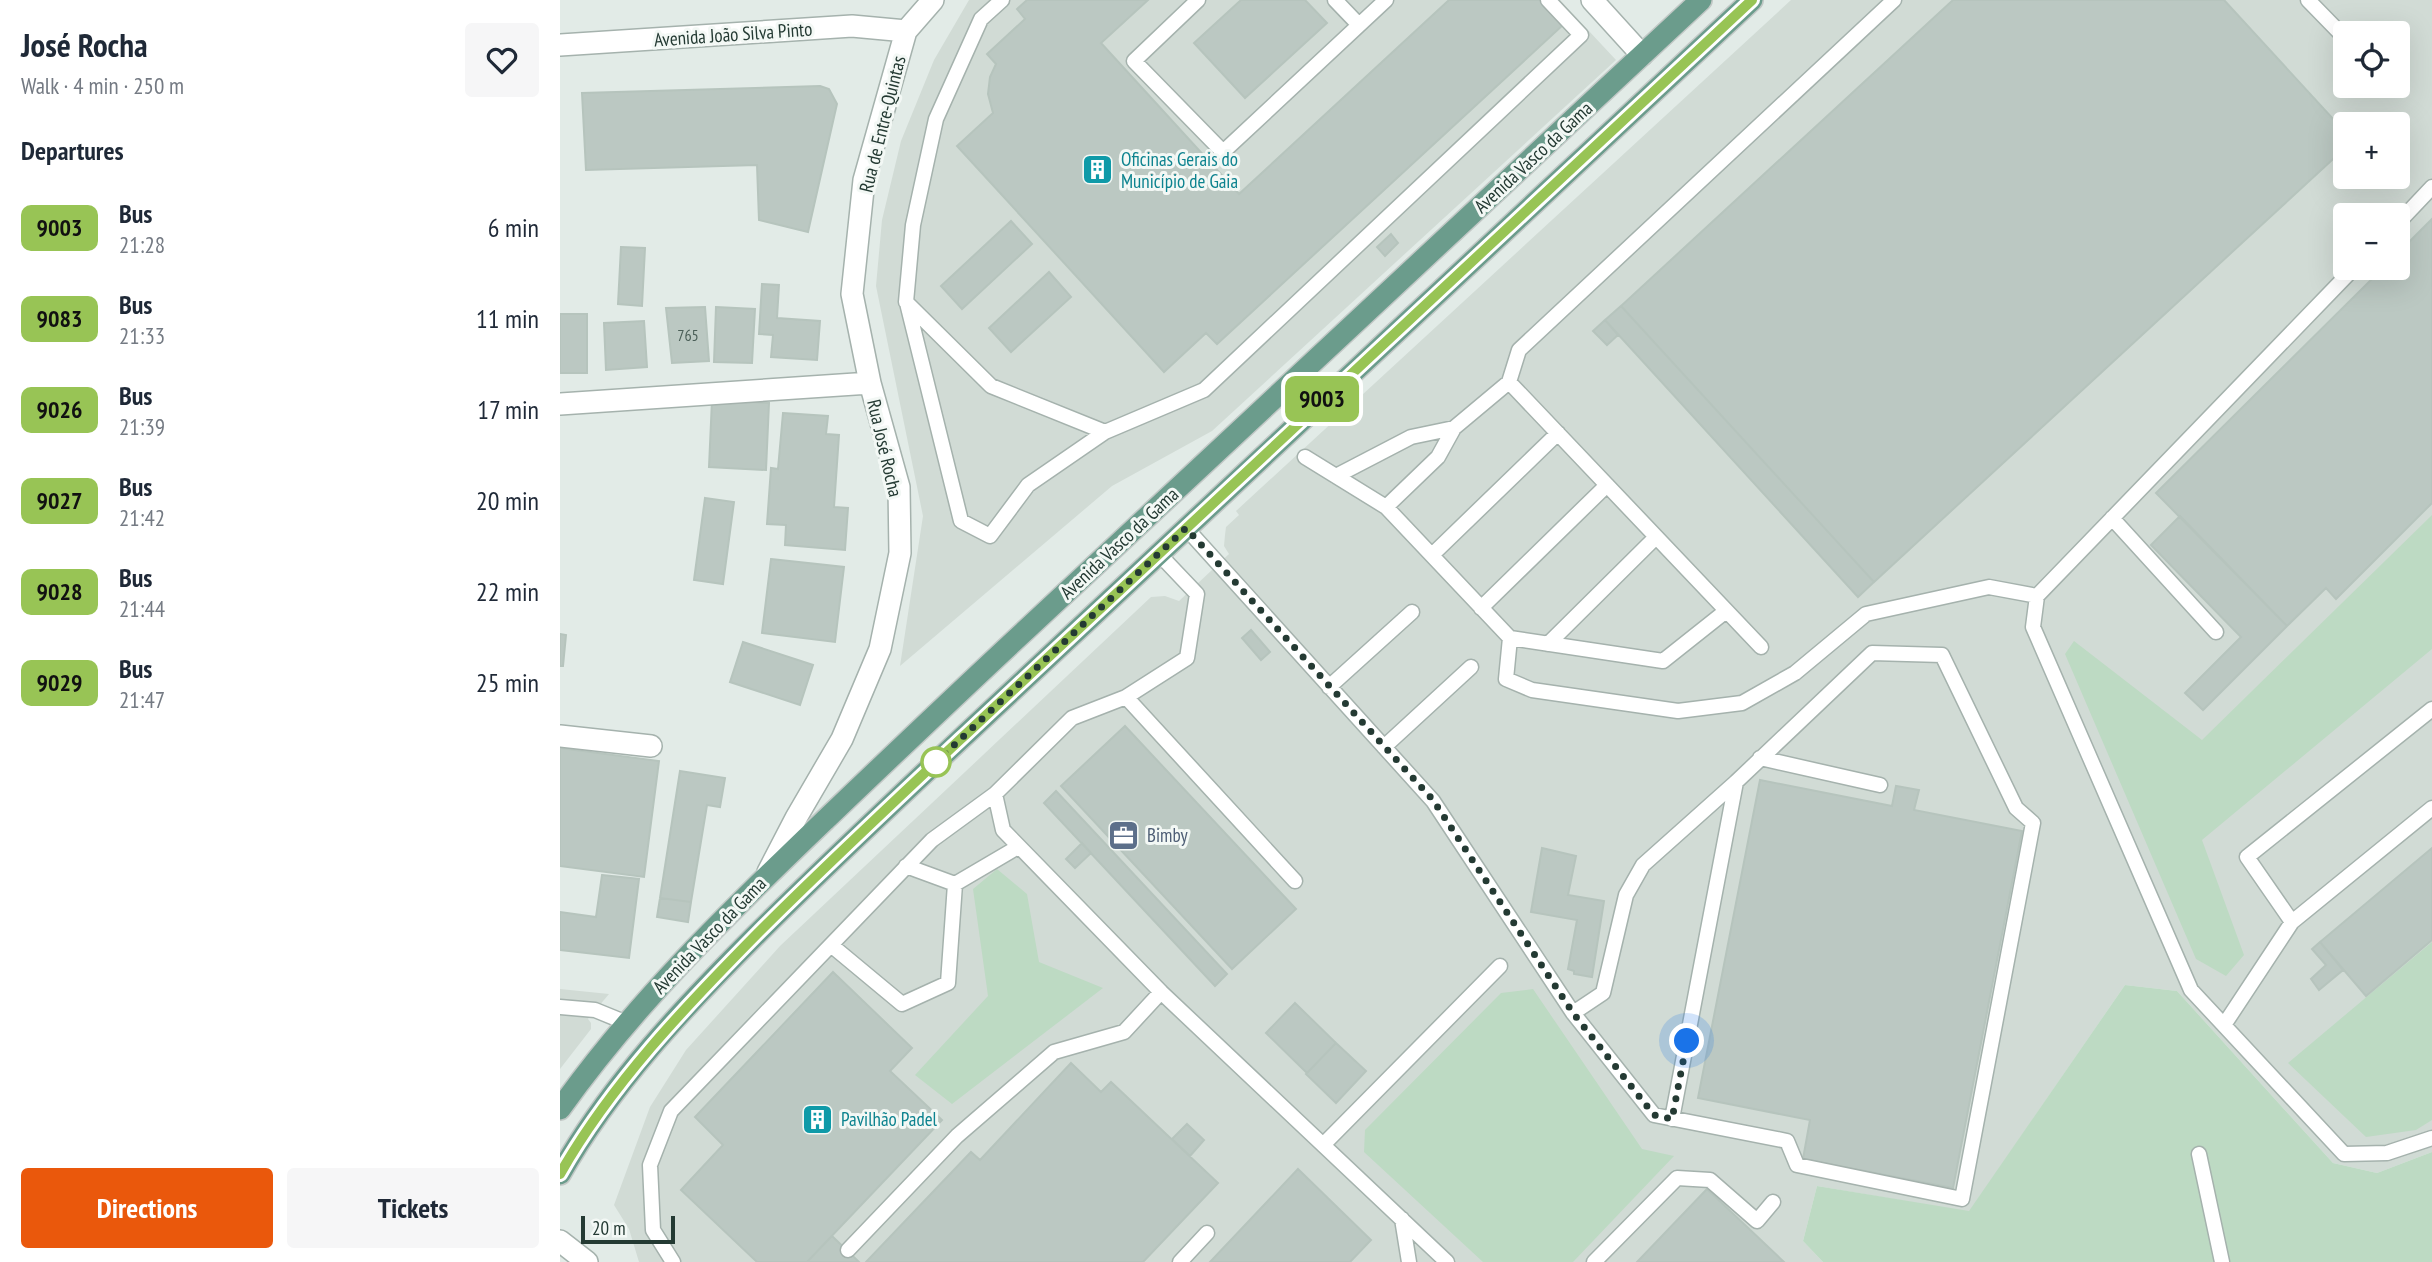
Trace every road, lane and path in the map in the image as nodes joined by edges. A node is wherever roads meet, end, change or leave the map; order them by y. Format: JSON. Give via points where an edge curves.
{"nodes":[{"id":1,"x":933,"y":0,"type":"edge"},
{"id":2,"x":1002,"y":0,"type":"edge"},
{"id":3,"x":1198,"y":0,"type":"edge"},
{"id":4,"x":1335,"y":0,"type":"edge"},
{"id":5,"x":1386,"y":0,"type":"edge"},
{"id":6,"x":1548,"y":0,"type":"edge"},
{"id":7,"x":1592,"y":0,"type":"edge"},
{"id":8,"x":1701,"y":0,"type":"edge"},
{"id":9,"x":1752,"y":0,"type":"edge"},
{"id":10,"x":1894,"y":0,"type":"edge"},
{"id":11,"x":2308,"y":0,"type":"edge"},
{"id":12,"x":1359,"y":25,"type":"junction"},
{"id":13,"x":2333,"y":26,"type":"edge"},
{"id":14,"x":906,"y":31,"type":"junction"},
{"id":15,"x":560,"y":45,"type":"edge"},
{"id":16,"x":1642,"y":55,"type":"junction"},
{"id":17,"x":2432,"y":187,"type":"edge"},
{"id":18,"x":2410,"y":210,"type":"edge"},
{"id":19,"x":2342,"y":280,"type":"edge"},
{"id":20,"x":906,"y":302,"type":"junction"},
{"id":21,"x":1509,"y":382,"type":"junction"},
{"id":22,"x":870,"y":383,"type":"junction"},
{"id":23,"x":560,"y":404,"type":"edge"},
{"id":24,"x":1454,"y":428,"type":"junction"},
{"id":25,"x":1105,"y":432,"type":"junction"},
{"id":26,"x":1558,"y":433,"type":"junction"},
{"id":27,"x":1305,"y":457,"type":"dead end"},
{"id":28,"x":1336,"y":476,"type":"junction"},
{"id":29,"x":1607,"y":485,"type":"junction"},
{"id":30,"x":1386,"y":507,"type":"junction"},
{"id":31,"x":2112,"y":518,"type":"junction"},
{"id":32,"x":1186,"y":528,"type":"junction"},
{"id":33,"x":1656,"y":537,"type":"junction"},
{"id":34,"x":1158,"y":553,"type":"junction"},
{"id":35,"x":1432,"y":555,"type":"junction"},
{"id":36,"x":2037,"y":596,"type":"junction"},
{"id":37,"x":1481,"y":608,"type":"junction"},
{"id":38,"x":1726,"y":611,"type":"junction"},
{"id":39,"x":1412,"y":612,"type":"dead end"},
{"id":40,"x":2216,"y":632,"type":"dead end"},
{"id":41,"x":1510,"y":638,"type":"junction"},
{"id":42,"x":1548,"y":644,"type":"junction"},
{"id":43,"x":1761,"y":647,"type":"dead end"},
{"id":44,"x":1471,"y":667,"type":"dead end"},
{"id":45,"x":1329,"y":687,"type":"junction"},
{"id":46,"x":1126,"y":697,"type":"junction"},
{"id":47,"x":2432,"y":709,"type":"edge"},
{"id":48,"x":560,"y":736,"type":"edge"},
{"id":49,"x":651,"y":746,"type":"dead end"},
{"id":50,"x":1384,"y":747,"type":"junction"},
{"id":51,"x":1760,"y":758,"type":"junction"},
{"id":52,"x":1736,"y":782,"type":"junction"},
{"id":53,"x":1880,"y":785,"type":"dead end"},
{"id":54,"x":995,"y":794,"type":"junction"},
{"id":55,"x":2432,"y":808,"type":"edge"},
{"id":56,"x":1018,"y":847,"type":"junction"},
{"id":57,"x":906,"y":866,"type":"junction"},
{"id":58,"x":765,"y":877,"type":"junction"},
{"id":59,"x":1295,"y":881,"type":"dead end"},
{"id":60,"x":955,"y":884,"type":"junction"},
{"id":61,"x":2292,"y":922,"type":"junction"},
{"id":62,"x":831,"y":945,"type":"junction"},
{"id":63,"x":1500,"y":966,"type":"dead end"},
{"id":64,"x":1161,"y":992,"type":"junction"},
{"id":65,"x":560,"y":1007,"type":"edge"},
{"id":66,"x":1573,"y":1013,"type":"junction"},
{"id":67,"x":627,"y":1023,"type":"junction"},
{"id":68,"x":2224,"y":1025,"type":"junction"},
{"id":69,"x":560,"y":1109,"type":"edge"},
{"id":70,"x":1672,"y":1119,"type":"junction"},
{"id":71,"x":2432,"y":1138,"type":"edge"},
{"id":72,"x":1323,"y":1145,"type":"junction"},
{"id":73,"x":2199,"y":1154,"type":"dead end"},
{"id":74,"x":560,"y":1174,"type":"edge"},
{"id":75,"x":1773,"y":1202,"type":"dead end"},
{"id":76,"x":1402,"y":1219,"type":"junction"},
{"id":77,"x":1207,"y":1233,"type":"dead end"},
{"id":78,"x":560,"y":1241,"type":"edge"},
{"id":79,"x":848,"y":1250,"type":"dead end"},
{"id":80,"x":587,"y":1262,"type":"edge"},
{"id":81,"x":673,"y":1262,"type":"edge"},
{"id":82,"x":1180,"y":1262,"type":"edge"},
{"id":83,"x":1409,"y":1262,"type":"edge"},
{"id":84,"x":1447,"y":1262,"type":"edge"},
{"id":85,"x":1594,"y":1262,"type":"edge"},
{"id":86,"x":2222,"y":1262,"type":"edge"}],
"edges":[{"from":1,"to":14,"type":"street","name":"Rua de Entre-Quintas"},
{"from":2,"to":20,"type":"lane","via":[[981,19],[936,120],[913,225]]},
{"from":3,"to":12,"type":"lane","via":[[1134,61],[1223,152]]},
{"from":4,"to":12,"type":"lane"},
{"from":5,"to":12,"type":"lane"},
{"from":6,"to":25,"type":"lane","via":[[1581,35],[1204,390]]},
{"from":7,"to":16,"type":"street"},
{"from":8,"to":16,"type":"main road","name":"Avenida Vasco da Gama"},
{"from":9,"to":32,"type":"main road","name":"Avenida Vasco da Gama"},
{"from":10,"to":21,"type":"lane","via":[[1519,350]]},
{"from":11,"to":13,"type":"lane"},
{"from":14,"to":15,"type":"street","name":"Avenida João Silva Pinto","via":[[852,26]]},
{"from":14,"to":22,"type":"street","name":"Rua de Entre-Quintas","via":[[864,180],[852,294]]},
{"from":16,"to":58,"type":"main road","name":"Avenida Vasco da Gama"},
{"from":17,"to":18,"type":"lane"},
{"from":19,"to":31,"type":"lane"},
{"from":20,"to":25,"type":"lane","via":[[991,386]]},
{"from":20,"to":25,"type":"lane","via":[[961,521],[990,536],[1028,485]]},
{"from":21,"to":24,"type":"lane"},
{"from":21,"to":26,"type":"lane"},
{"from":22,"to":23,"type":"street","name":"Rua José Rocha"},
{"from":22,"to":58,"type":"street","name":"Rua José Rocha","via":[[899,487],[900,553],[880,649],[842,739]]},
{"from":24,"to":28,"type":"lane","via":[[1411,437]]},
{"from":24,"to":30,"type":"lane","via":[[1438,457]]},
{"from":26,"to":29,"type":"lane"},
{"from":26,"to":35,"type":"lane"},
{"from":27,"to":28,"type":"lane"},
{"from":28,"to":30,"type":"lane"},
{"from":29,"to":33,"type":"lane"},
{"from":29,"to":37,"type":"lane"},
{"from":30,"to":35,"type":"lane"},
{"from":31,"to":36,"type":"lane"},
{"from":31,"to":40,"type":"lane"},
{"from":32,"to":34,"type":"main road","name":"Avenida Vasco da Gama"},
{"from":32,"to":45,"type":"lane"},
{"from":33,"to":38,"type":"lane"},
{"from":33,"to":42,"type":"lane"},
{"from":34,"to":46,"type":"lane","via":[[1197,594],[1187,658]]},
{"from":34,"to":74,"type":"main road","name":"Avenida Vasco da Gama","via":[[818,873],[716,976],[633,1067]]},
{"from":35,"to":37,"type":"lane"},
{"from":36,"to":41,"type":"lane","via":[[1989,587],[1866,614],[1795,673],[1742,703],[1678,711],[1532,690],[1506,679]]},
{"from":36,"to":68,"type":"lane","via":[[2033,627],[2038,640],[2191,990]]},
{"from":37,"to":41,"type":"lane"},
{"from":38,"to":42,"type":"lane","via":[[1663,661]]},
{"from":38,"to":43,"type":"lane"},
{"from":39,"to":45,"type":"lane"},
{"from":41,"to":42,"type":"lane"},
{"from":44,"to":50,"type":"lane"},
{"from":45,"to":50,"type":"lane"},
{"from":46,"to":54,"type":"lane","via":[[1072,718]]},
{"from":46,"to":59,"type":"lane"},
{"from":47,"to":61,"type":"lane","via":[[2247,857]]},
{"from":48,"to":49,"type":"street"},
{"from":50,"to":66,"type":"lane","via":[[1433,800]]},
{"from":51,"to":52,"type":"lane"},
{"from":51,"to":53,"type":"lane"},
{"from":51,"to":70,"type":"lane","via":[[1872,653],[1942,655],[2016,808],[2033,823],[1962,1199],[1797,1165],[1787,1141]]},
{"from":52,"to":66,"type":"lane","via":[[1643,865],[1626,895],[1603,993]]},
{"from":52,"to":70,"type":"lane"},
{"from":54,"to":56,"type":"lane","via":[[1003,830]]},
{"from":54,"to":57,"type":"lane","via":[[932,840]]},
{"from":55,"to":61,"type":"lane"},
{"from":56,"to":60,"type":"lane"},
{"from":56,"to":64,"type":"lane"},
{"from":57,"to":60,"type":"lane"},
{"from":57,"to":62,"type":"lane"},
{"from":58,"to":67,"type":"main road","name":"Avenida Vasco da Gama"},
{"from":60,"to":62,"type":"lane","via":[[948,983],[902,1004]]},
{"from":61,"to":68,"type":"lane"},
{"from":62,"to":81,"type":"lane","via":[[671,1111],[650,1165],[653,1230]]},
{"from":63,"to":72,"type":"lane"},
{"from":64,"to":72,"type":"lane"},
{"from":64,"to":79,"type":"lane","via":[[1124,1032],[1054,1052],[957,1136]]},
{"from":65,"to":67,"type":"lane","via":[[595,1010]]},
{"from":66,"to":70,"type":"lane","via":[[1654,1115]]},
{"from":67,"to":69,"type":"main road","name":"Avenida Vasco da Gama"},
{"from":68,"to":71,"type":"lane","via":[[2344,1154],[2387,1153]]},
{"from":72,"to":76,"type":"lane"},
{"from":73,"to":86,"type":"lane"},
{"from":75,"to":85,"type":"lane","via":[[1757,1221],[1710,1180],[1677,1178]]},
{"from":76,"to":83,"type":"lane"},
{"from":76,"to":84,"type":"lane"},
{"from":77,"to":82,"type":"lane"},
{"from":78,"to":80,"type":"street"}]}
